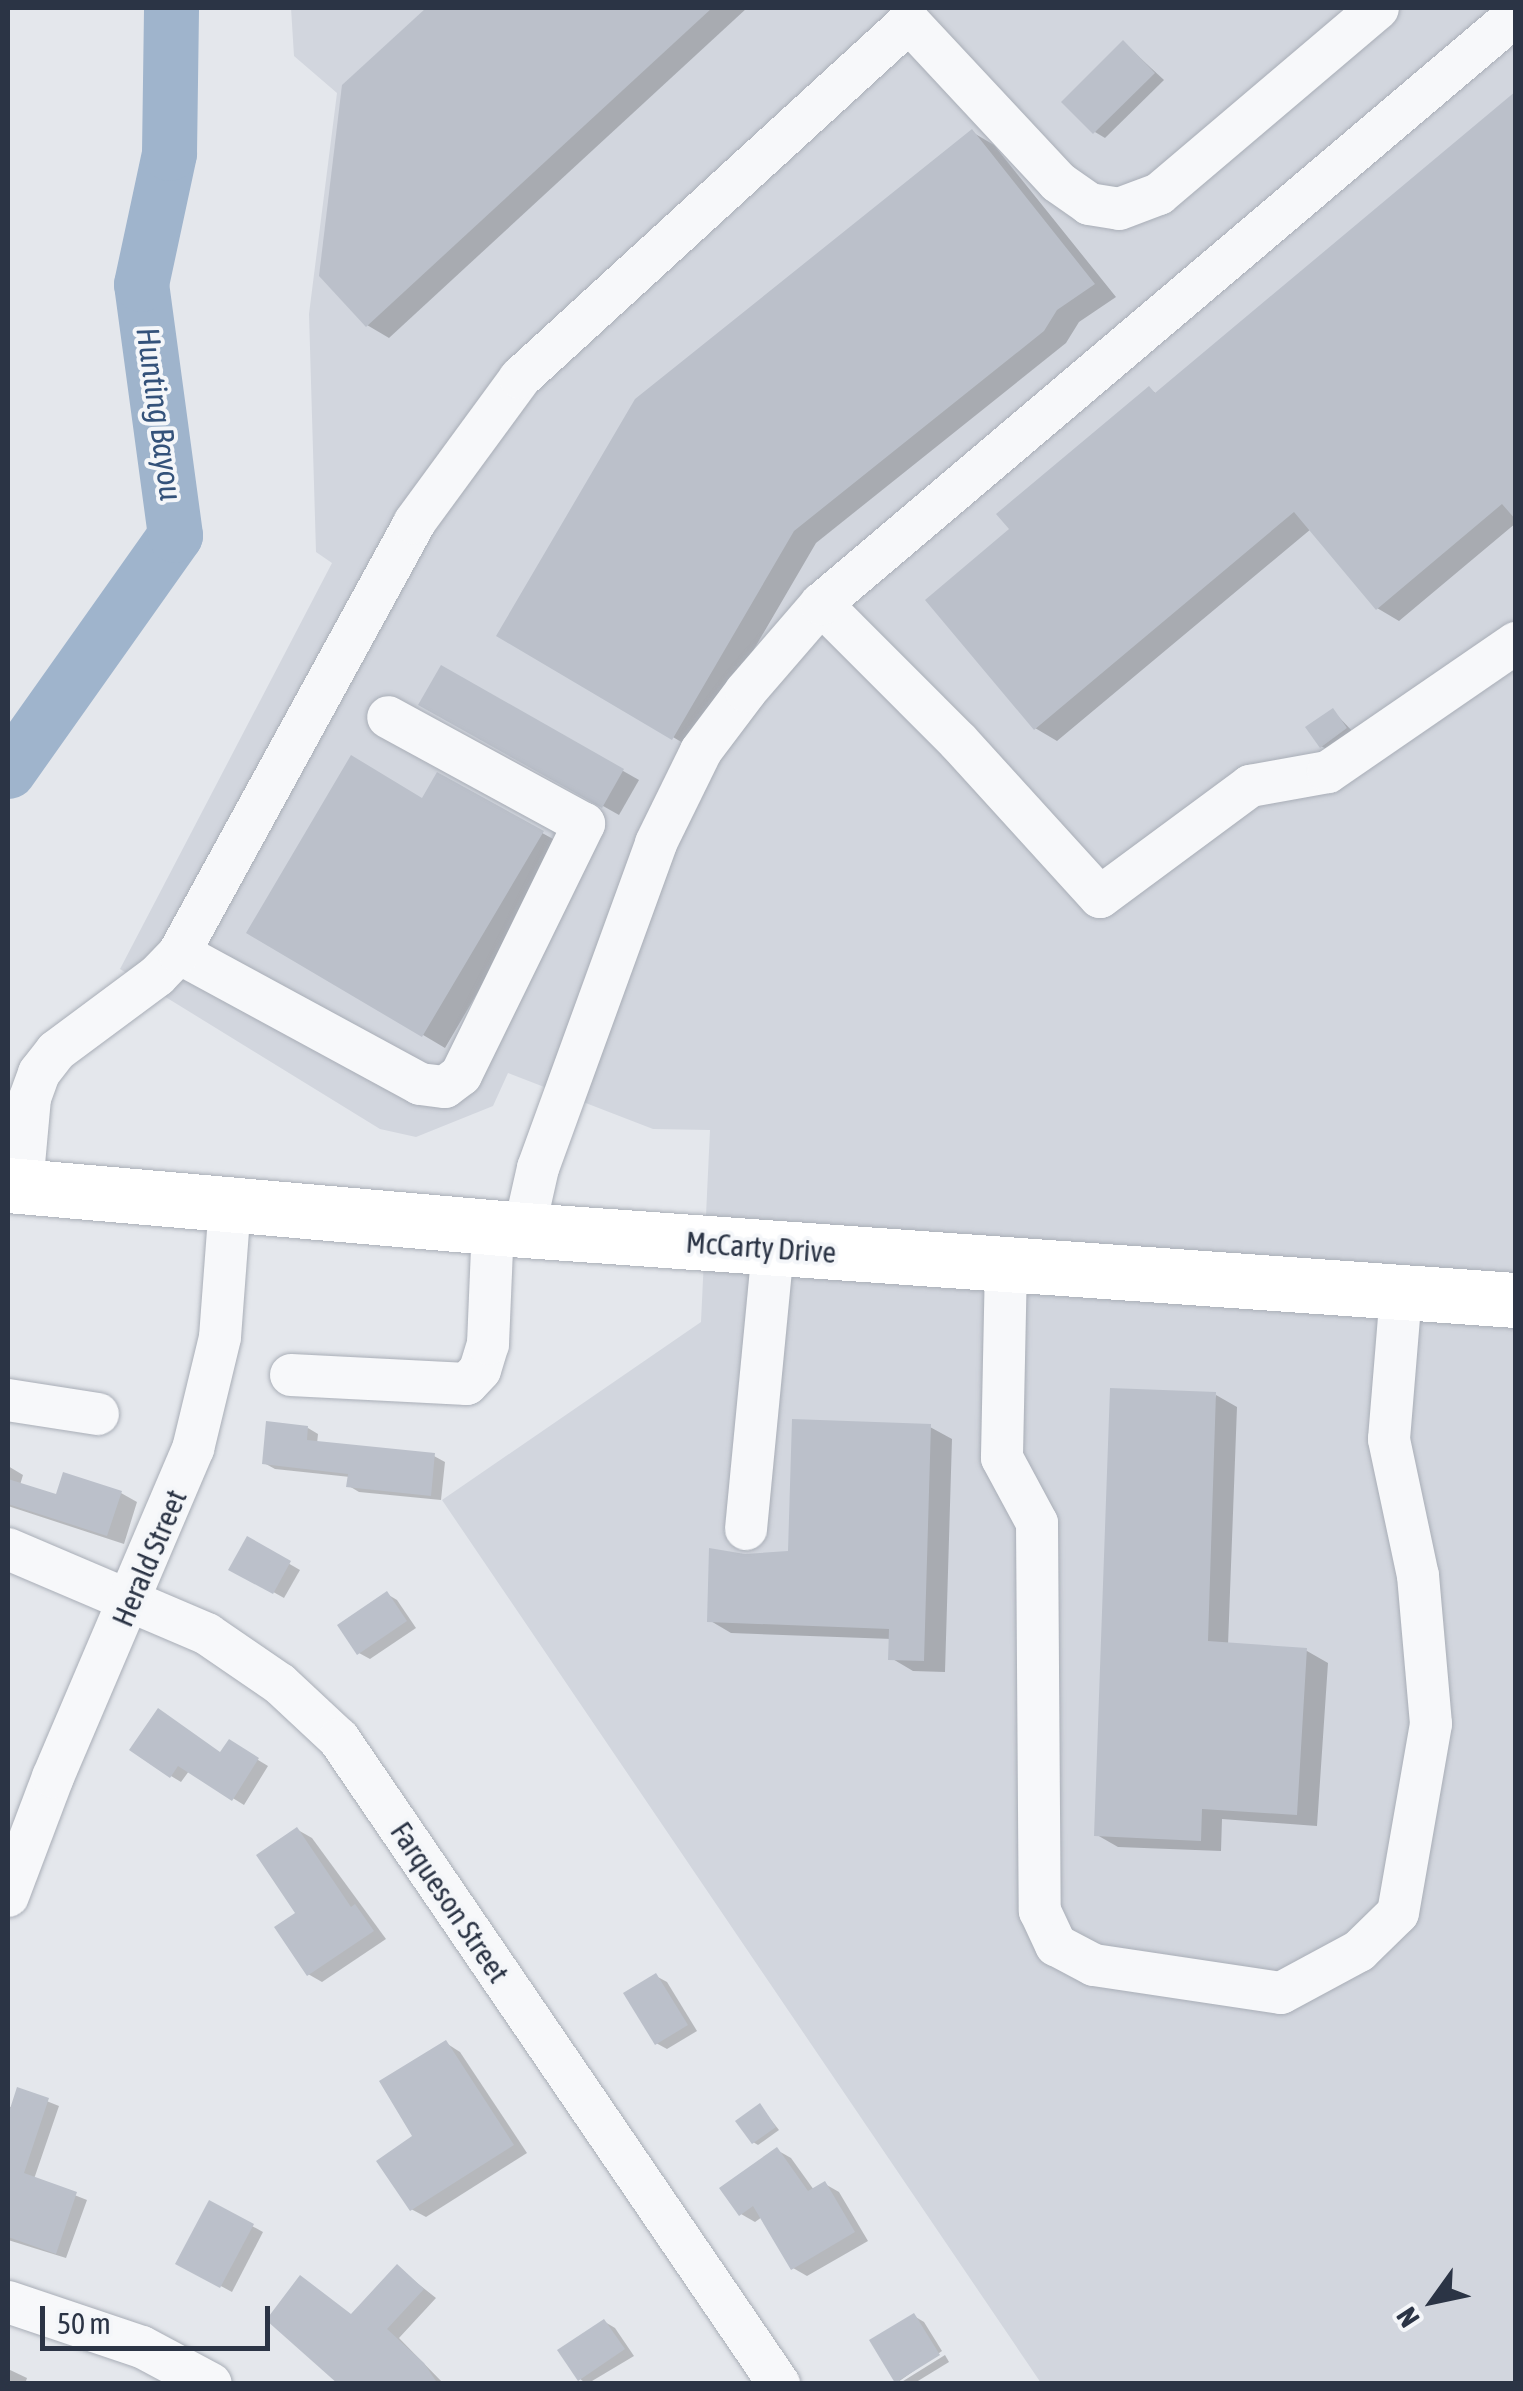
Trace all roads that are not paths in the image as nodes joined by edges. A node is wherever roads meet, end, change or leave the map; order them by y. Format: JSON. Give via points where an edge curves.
{"nodes":[{"id":1,"x":1378,"y":8,"type":"edge"},
{"id":2,"x":1516,"y":14,"type":"edge"},
{"id":3,"x":821,"y":604,"type":"junction"},
{"id":4,"x":1516,"y":644,"type":"edge"},
{"id":5,"x":388,"y":717,"type":"dead end"},
{"id":6,"x":179,"y":953,"type":"junction"},
{"id":7,"x":15,"y":1186,"type":"edge"},
{"id":8,"x":230,"y":1204,"type":"junction"},
{"id":9,"x":509,"y":1229,"type":"junction"},
{"id":10,"x":773,"y":1248,"type":"junction"},
{"id":11,"x":1006,"y":1264,"type":"junction"},
{"id":12,"x":1401,"y":1292,"type":"junction"},
{"id":13,"x":1516,"y":1300,"type":"edge"},
{"id":14,"x":291,"y":1376,"type":"dead end"},
{"id":15,"x":8,"y":1400,"type":"edge"},
{"id":16,"x":98,"y":1414,"type":"dead end"},
{"id":17,"x":746,"y":1529,"type":"dead end"},
{"id":18,"x":8,"y":1549,"type":"edge"},
{"id":19,"x":131,"y":1602,"type":"junction"},
{"id":20,"x":8,"y":1896,"type":"edge"},
{"id":21,"x":8,"y":2302,"type":"edge"},
{"id":22,"x":210,"y":2384,"type":"edge"},
{"id":23,"x":779,"y":2384,"type":"edge"}],
"edges":[{"from":1,"to":6,"type":"street","via":[[1159,194],[1119,209],[1088,204],[1058,182],[910,22],[520,378],[414,523]]},
{"from":2,"to":3,"type":"street"},
{"from":3,"to":4,"type":"street","via":[[958,741],[1100,898],[1250,786],[1328,772]]},
{"from":3,"to":9,"type":"street","via":[[701,750],[664,828],[538,1168]]},
{"from":5,"to":6,"type":"street","via":[[584,824],[461,1075],[445,1087],[420,1084]]},
{"from":6,"to":7,"type":"street","via":[[56,1051],[39,1074]]},
{"from":7,"to":8,"type":"main road","name":"McCarty Drive"},
{"from":8,"to":9,"type":"main road","name":"McCarty Drive"},
{"from":8,"to":19,"type":"street","name":"Herald Street","via":[[220,1338],[194,1449]]},
{"from":9,"to":10,"type":"main road","name":"McCarty Drive"},
{"from":9,"to":14,"type":"street","via":[[488,1344],[480,1370],[467,1384]]},
{"from":10,"to":11,"type":"main road","name":"McCarty Drive"},
{"from":10,"to":17,"type":"street"},
{"from":11,"to":12,"type":"main road","name":"McCarty Drive"},
{"from":11,"to":12,"type":"street","via":[[1002,1458],[1038,1522],[1040,1911],[1056,1945],[1094,1965],[1281,1993],[1359,1950],[1398,1914],[1431,1724],[1418,1576],[1389,1439]]},
{"from":12,"to":13,"type":"main road","name":"McCarty Drive"},
{"from":15,"to":16,"type":"street"},
{"from":18,"to":19,"type":"street","name":"Farqueson Street"},
{"from":19,"to":20,"type":"street","name":"Herald Street"},
{"from":19,"to":23,"type":"street","name":"Farqueson Street","via":[[207,1634],[280,1684],[339,1739]]},
{"from":21,"to":22,"type":"street","via":[[142,2347]]}]}
